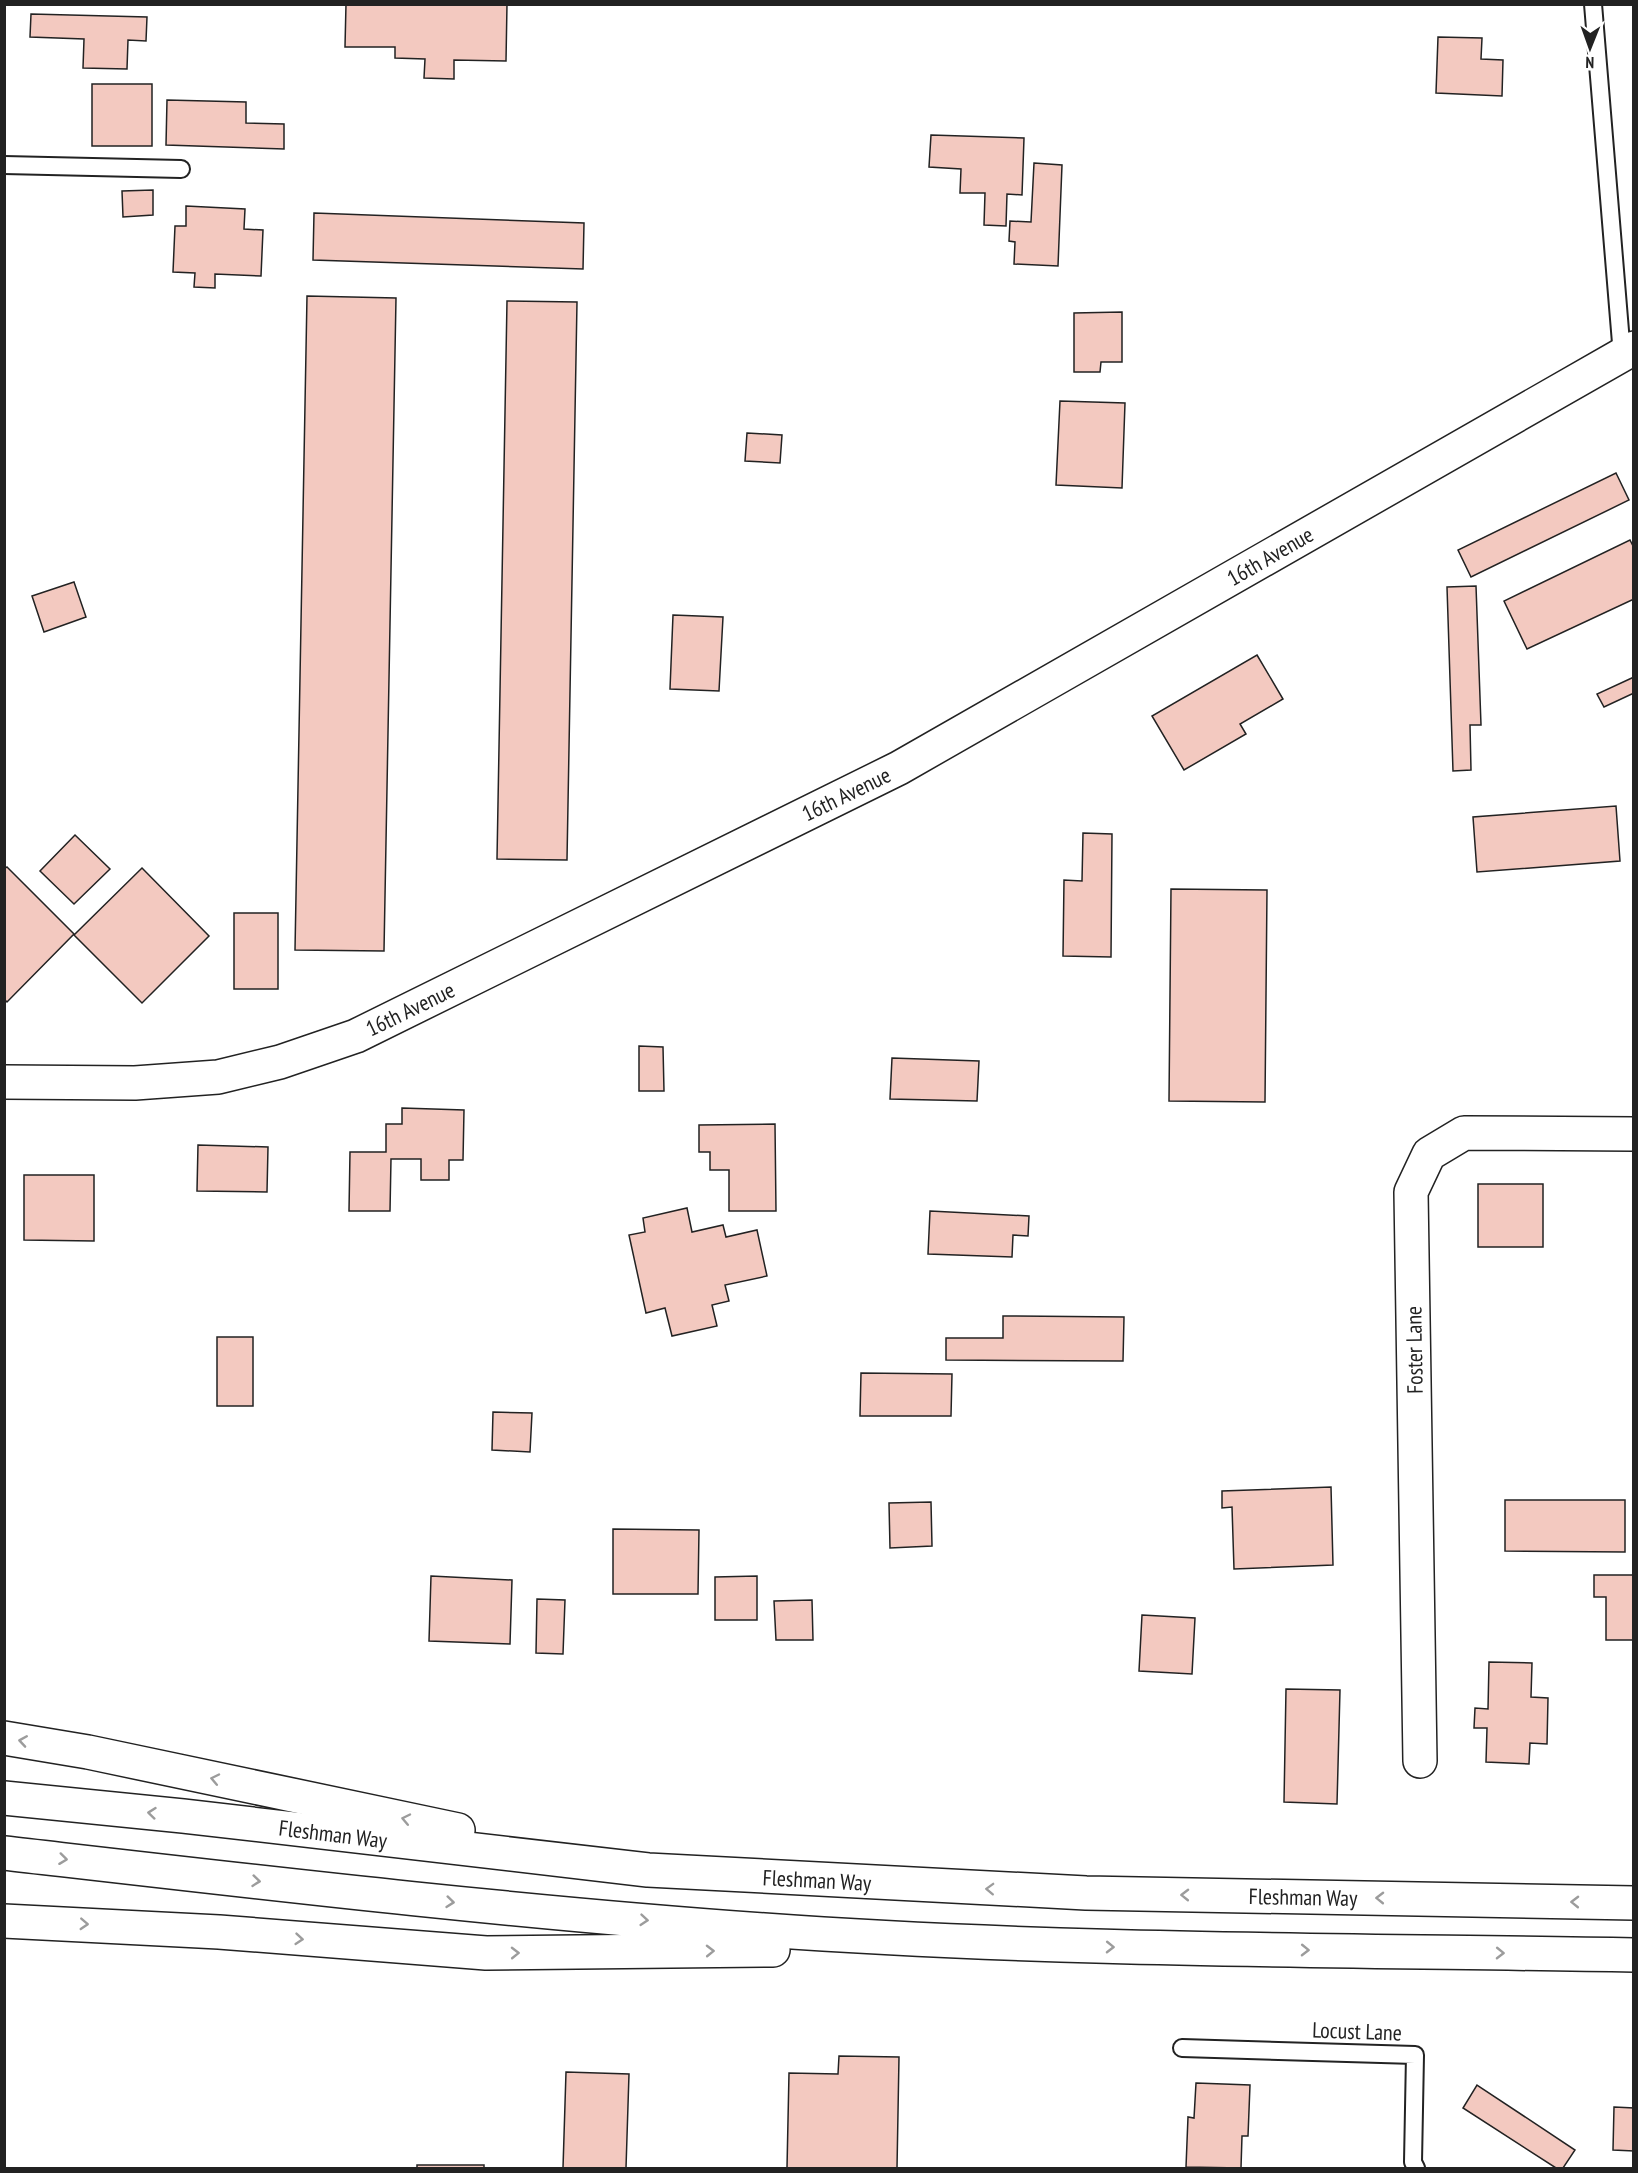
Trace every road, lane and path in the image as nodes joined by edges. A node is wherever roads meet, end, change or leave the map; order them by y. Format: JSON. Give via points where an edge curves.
{"nodes":[{"id":1,"x":1593,"y":4,"type":"edge"},
{"id":2,"x":4,"y":165,"type":"edge"},
{"id":3,"x":180,"y":169,"type":"dead end"},
{"id":4,"x":1628,"y":352,"type":"edge"},
{"id":5,"x":4,"y":1082,"type":"edge"},
{"id":6,"x":1634,"y":1134,"type":"edge"},
{"id":7,"x":4,"y":1738,"type":"edge"},
{"id":8,"x":1420,"y":1761,"type":"dead end"},
{"id":9,"x":4,"y":1798,"type":"edge"},
{"id":10,"x":4,"y":1853,"type":"edge"},
{"id":11,"x":648,"y":1870,"type":"junction"},
{"id":12,"x":1634,"y":1903,"type":"edge"},
{"id":13,"x":4,"y":1922,"type":"edge"},
{"id":14,"x":1051,"y":1946,"type":"junction"},
{"id":15,"x":1634,"y":1955,"type":"edge"},
{"id":16,"x":1182,"y":2048,"type":"dead end"},
{"id":17,"x":1416,"y":2169,"type":"edge"}],
"edges":[{"from":1,"to":4,"type":"lane"},
{"from":2,"to":3,"type":"lane"},
{"from":4,"to":5,"type":"main road","name":"16th Avenue","via":[[899,768],[356,1036],[280,1062],[218,1077],[135,1083]]},
{"from":6,"to":8,"type":"main road","name":"Foster Lane","via":[[1464,1133],[1429,1154],[1411,1192]]},
{"from":11,"to":7,"type":"main road","one_way":true,"via":[[88,1752]]},
{"from":11,"to":9,"type":"main road","name":"Fleshman Way","one_way":true},
{"from":10,"to":14,"type":"main road","one_way":true,"via":[[519,1909],[765,1930]]},
{"from":12,"to":11,"type":"main road","name":"Fleshman Way","one_way":true,"via":[[1086,1893]]},
{"from":13,"to":14,"type":"main road","one_way":true,"via":[[219,1932],[486,1953]]},
{"from":14,"to":15,"type":"main road","one_way":true},
{"from":16,"to":17,"type":"lane","name":"Locust Lane","via":[[1415,2055]]}]}
